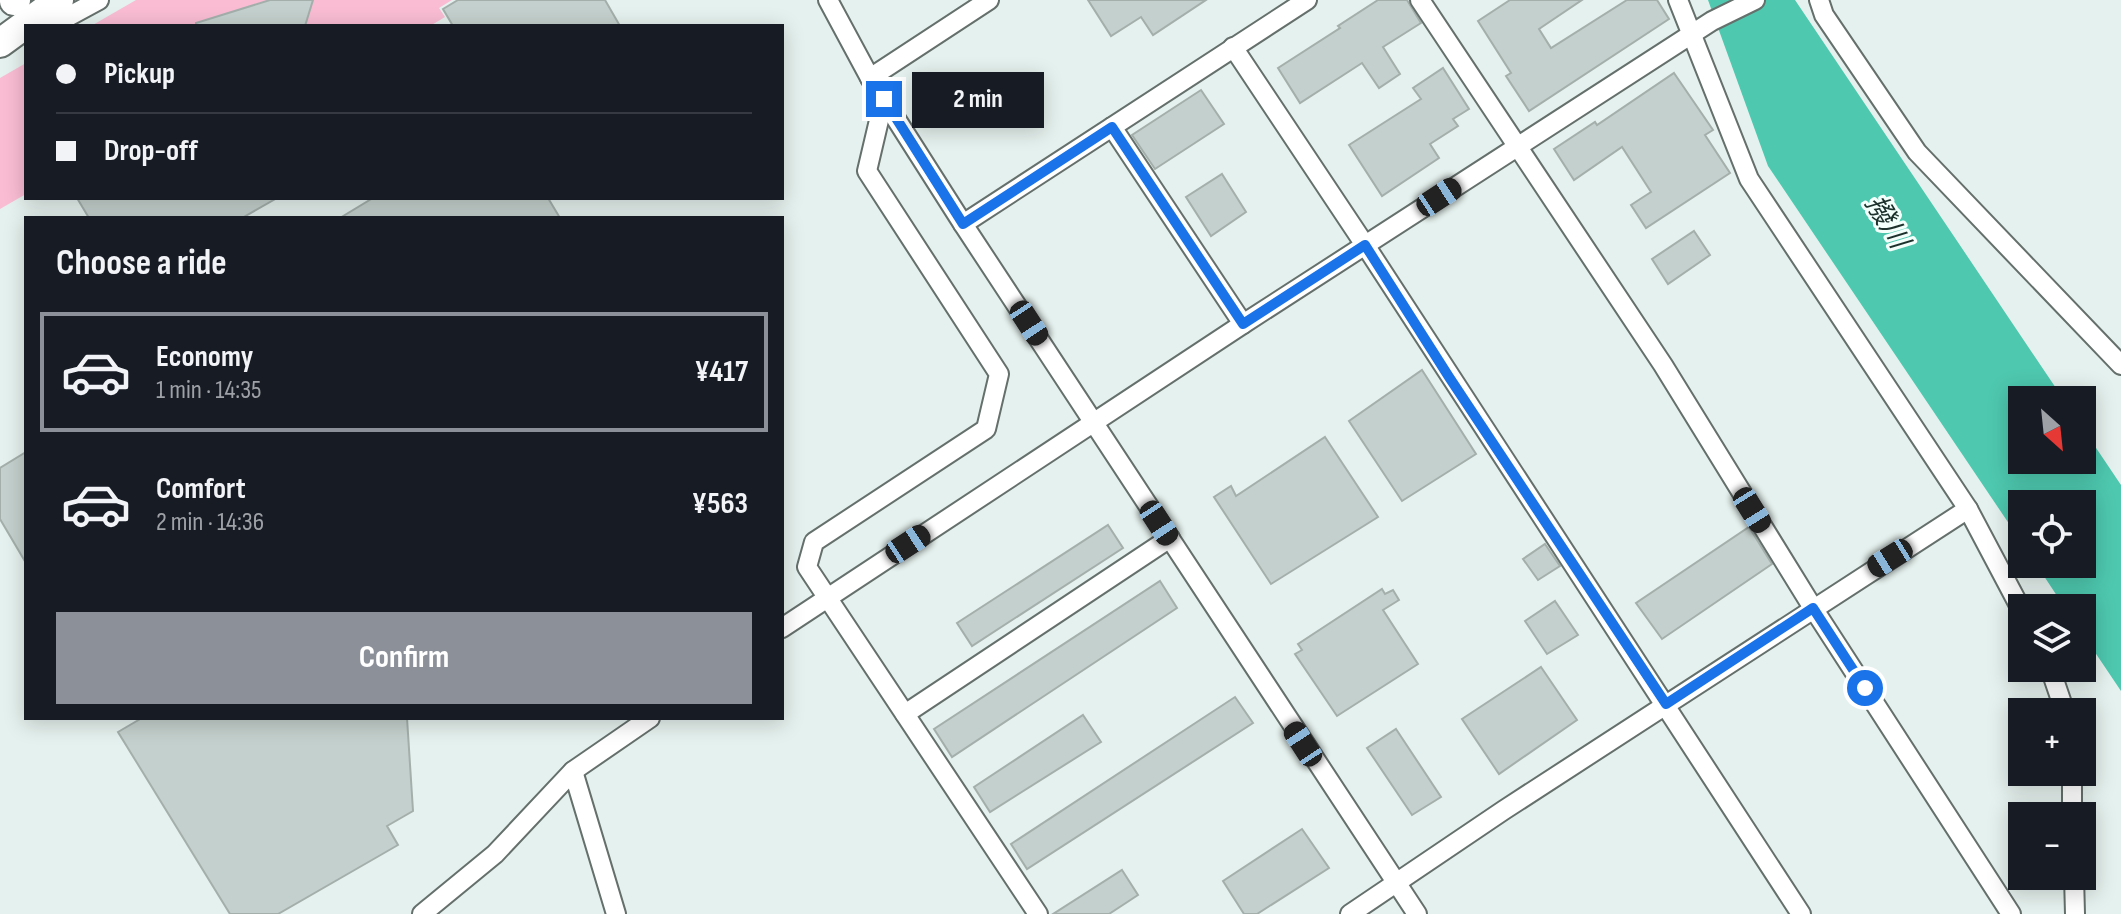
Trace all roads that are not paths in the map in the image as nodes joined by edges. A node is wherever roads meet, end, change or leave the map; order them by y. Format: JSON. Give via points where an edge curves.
{"nodes":[{"id":1,"x":44,"y":0,"type":"edge"},
{"id":2,"x":59,"y":0,"type":"edge"},
{"id":3,"x":99,"y":0,"type":"edge"},
{"id":4,"x":828,"y":0,"type":"edge"},
{"id":5,"x":989,"y":0,"type":"edge"},
{"id":6,"x":1307,"y":0,"type":"edge"},
{"id":7,"x":1420,"y":0,"type":"edge"},
{"id":8,"x":1678,"y":0,"type":"edge"},
{"id":9,"x":1755,"y":0,"type":"edge"},
{"id":10,"x":1819,"y":0,"type":"edge"},
{"id":11,"x":9,"y":7,"type":"edge"},
{"id":12,"x":26,"y":24,"type":"edge"},
{"id":13,"x":55,"y":24,"type":"edge"},
{"id":14,"x":24,"y":26,"type":"edge"},
{"id":15,"x":1690,"y":36,"type":"junction"},
{"id":16,"x":24,"y":40,"type":"edge"},
{"id":17,"x":0,"y":43,"type":"edge"},
{"id":18,"x":1233,"y":47,"type":"junction"},
{"id":19,"x":0,"y":54,"type":"edge"},
{"id":20,"x":870,"y":78,"type":"junction"},
{"id":21,"x":884,"y":99,"type":"junction"},
{"id":22,"x":1112,"y":127,"type":"junction"},
{"id":23,"x":1517,"y":147,"type":"junction"},
{"id":24,"x":963,"y":224,"type":"junction"},
{"id":25,"x":1365,"y":245,"type":"junction"},
{"id":26,"x":1243,"y":324,"type":"junction"},
{"id":27,"x":2121,"y":365,"type":"edge"},
{"id":28,"x":1094,"y":423,"type":"junction"},
{"id":29,"x":1968,"y":509,"type":"junction"},
{"id":30,"x":1170,"y":538,"type":"junction"},
{"id":31,"x":2013,"y":594,"type":"edge"},
{"id":32,"x":828,"y":596,"type":"junction"},
{"id":33,"x":1813,"y":608,"type":"junction"},
{"id":34,"x":784,"y":627,"type":"edge"},
{"id":35,"x":1666,"y":704,"type":"junction"},
{"id":36,"x":905,"y":714,"type":"junction"},
{"id":37,"x":647,"y":720,"type":"edge"},
{"id":38,"x":573,"y":771,"type":"junction"},
{"id":39,"x":1397,"y":883,"type":"junction"},
{"id":40,"x":2074,"y":890,"type":"edge"},
{"id":41,"x":422,"y":914,"type":"edge"},
{"id":42,"x":616,"y":914,"type":"edge"},
{"id":43,"x":1038,"y":914,"type":"edge"},
{"id":44,"x":1350,"y":914,"type":"edge"},
{"id":45,"x":1417,"y":914,"type":"edge"},
{"id":46,"x":1801,"y":914,"type":"edge"},
{"id":47,"x":2011,"y":914,"type":"edge"},
{"id":48,"x":2075,"y":914,"type":"edge"}],
"edges":[{"from":1,"to":11,"type":"highway"},
{"from":2,"to":12,"type":"highway"},
{"from":3,"to":13,"type":"street"},
{"from":4,"to":20,"type":"street"},
{"from":5,"to":20,"type":"street"},
{"from":6,"to":18,"type":"street"},
{"from":7,"to":23,"type":"street"},
{"from":8,"to":15,"type":"street"},
{"from":9,"to":15,"type":"street"},
{"from":10,"to":27,"type":"street","via":[[1917,152]]},
{"from":14,"to":17,"type":"highway"},
{"from":15,"to":23,"type":"street"},
{"from":15,"to":29,"type":"street","via":[[1749,179]]},
{"from":16,"to":19,"type":"street"},
{"from":18,"to":22,"type":"street"},
{"from":18,"to":25,"type":"street"},
{"from":20,"to":21,"type":"street"},
{"from":21,"to":24,"type":"street"},
{"from":21,"to":32,"type":"street","via":[[867,171],[999,374],[986,429],[814,542],[807,567]]},
{"from":22,"to":24,"type":"street"},
{"from":22,"to":26,"type":"street"},
{"from":23,"to":25,"type":"street"},
{"from":23,"to":33,"type":"street","via":[[1663,365]]},
{"from":24,"to":28,"type":"street"},
{"from":25,"to":26,"type":"street"},
{"from":25,"to":35,"type":"street"},
{"from":26,"to":28,"type":"street"},
{"from":28,"to":30,"type":"street"},
{"from":28,"to":32,"type":"street"},
{"from":29,"to":31,"type":"street"},
{"from":29,"to":33,"type":"street"},
{"from":30,"to":36,"type":"street"},
{"from":30,"to":39,"type":"street"},
{"from":32,"to":34,"type":"street"},
{"from":32,"to":36,"type":"street"},
{"from":33,"to":35,"type":"street"},
{"from":33,"to":47,"type":"street"},
{"from":35,"to":39,"type":"street"},
{"from":35,"to":46,"type":"street"},
{"from":36,"to":43,"type":"street"},
{"from":37,"to":38,"type":"street"},
{"from":38,"to":41,"type":"street","via":[[495,854]]},
{"from":38,"to":42,"type":"street"},
{"from":39,"to":44,"type":"street"},
{"from":39,"to":45,"type":"street"},
{"from":40,"to":48,"type":"street"}]}
